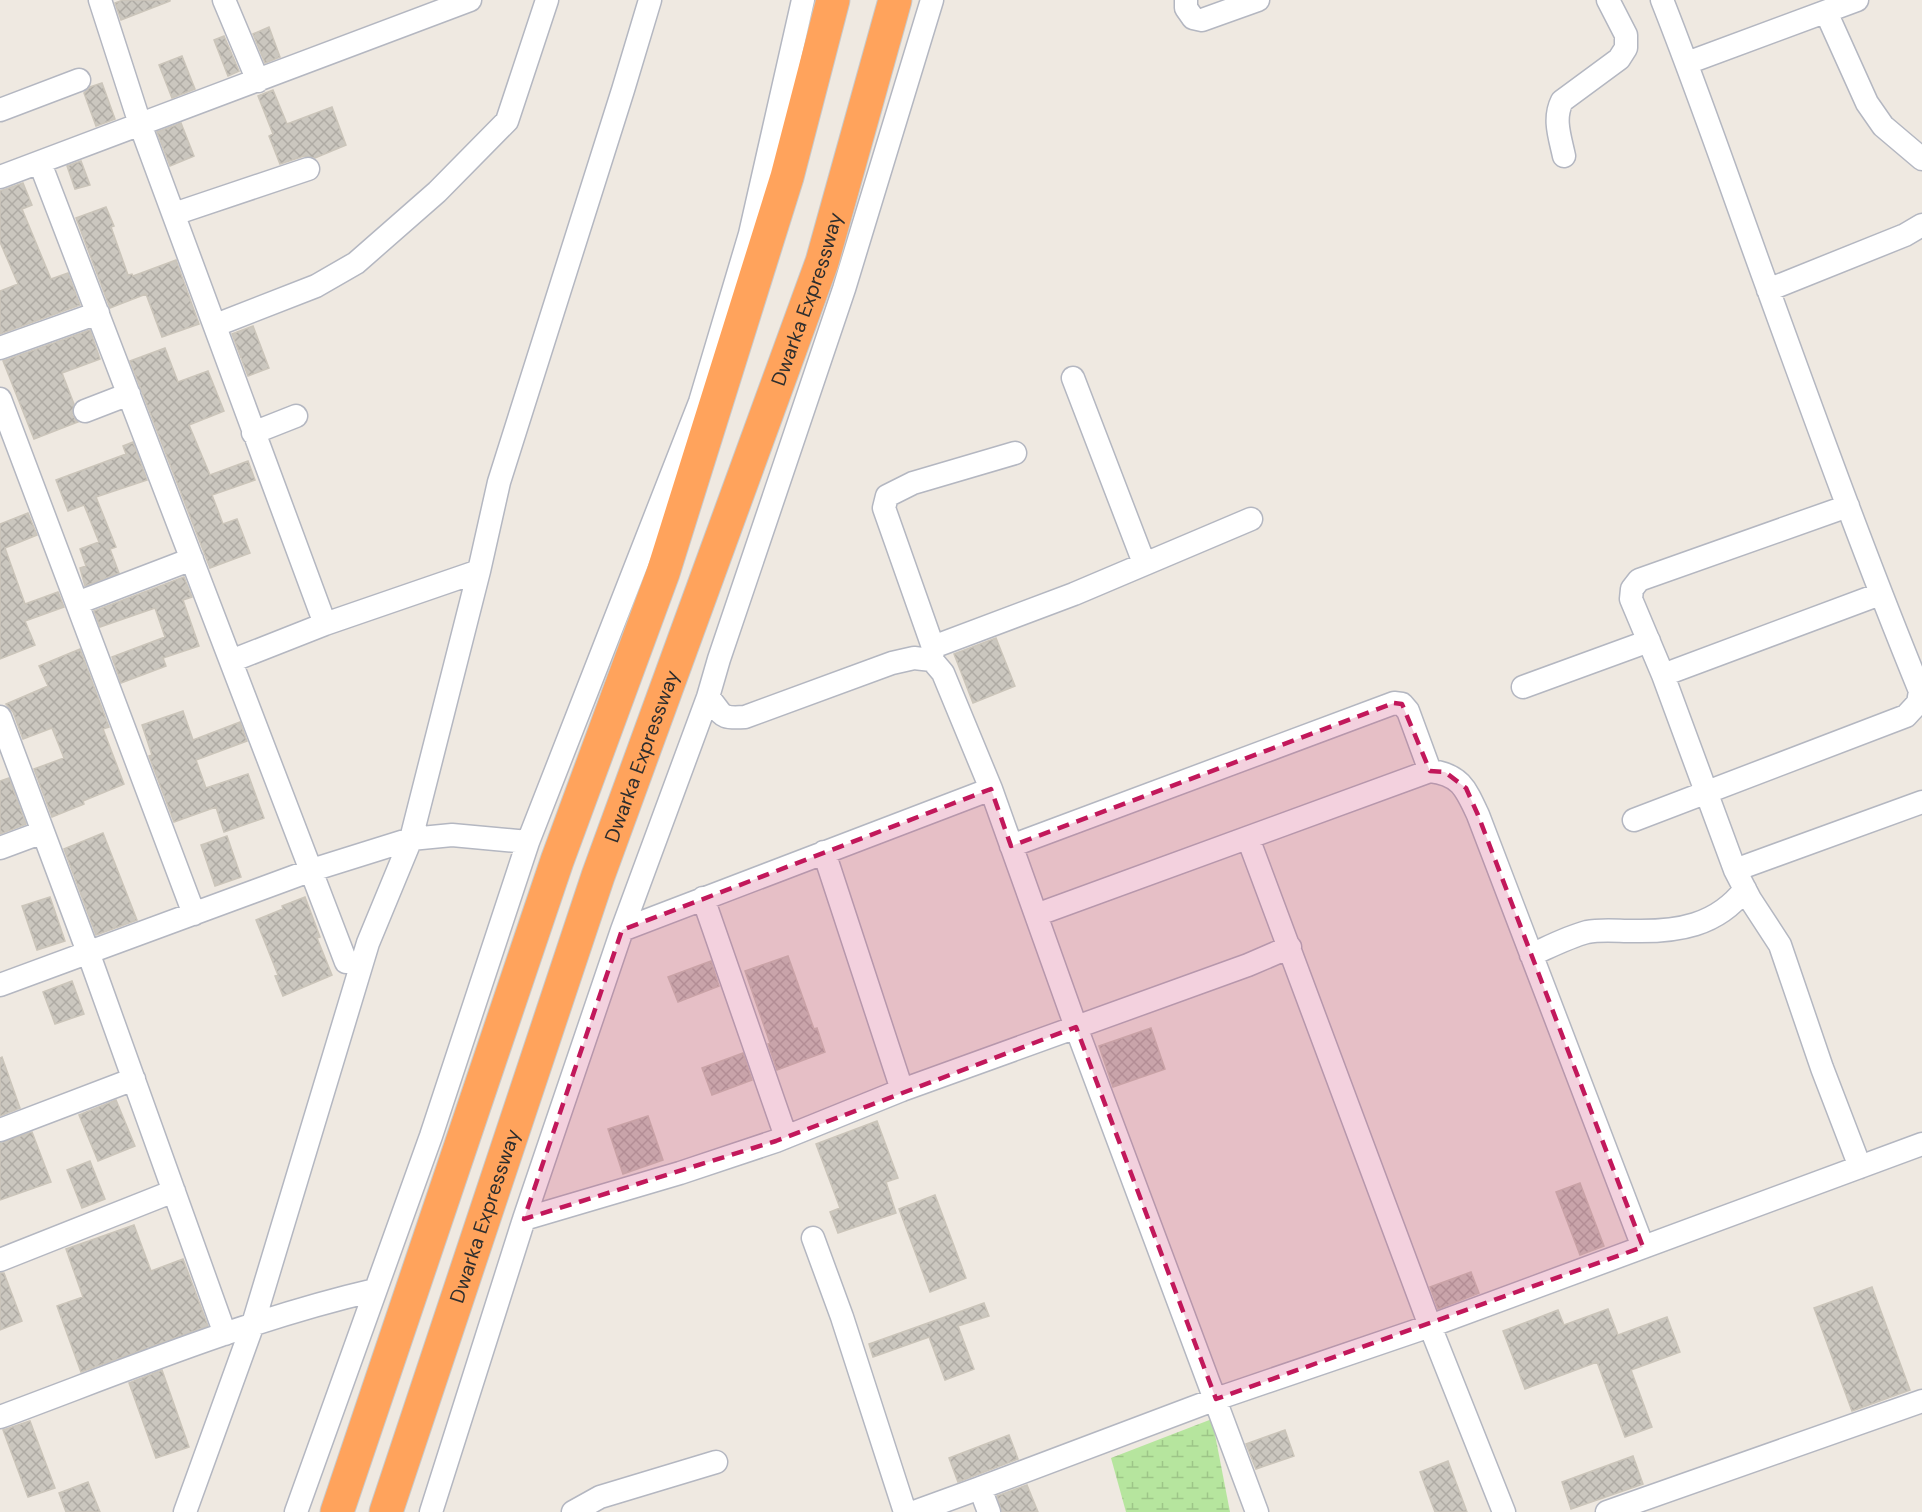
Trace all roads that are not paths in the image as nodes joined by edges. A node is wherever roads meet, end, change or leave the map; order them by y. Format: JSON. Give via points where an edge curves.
{"nodes":[{"id":1,"x":100,"y":0,"type":"edge"},
{"id":2,"x":224,"y":0,"type":"edge"},
{"id":3,"x":470,"y":0,"type":"edge"},
{"id":4,"x":548,"y":0,"type":"edge"},
{"id":5,"x":650,"y":0,"type":"edge"},
{"id":6,"x":802,"y":0,"type":"edge"},
{"id":7,"x":833,"y":0,"type":"edge"},
{"id":8,"x":895,"y":0,"type":"edge"},
{"id":9,"x":932,"y":0,"type":"edge"},
{"id":10,"x":1186,"y":0,"type":"edge"},
{"id":11,"x":1258,"y":0,"type":"edge"},
{"id":12,"x":1608,"y":0,"type":"edge"},
{"id":13,"x":1662,"y":0,"type":"edge"},
{"id":14,"x":1857,"y":0,"type":"edge"},
{"id":15,"x":1826,"y":12,"type":"junction"},
{"id":16,"x":1687,"y":63,"type":"junction"},
{"id":17,"x":79,"y":80,"type":"dead end"},
{"id":18,"x":258,"y":81,"type":"junction"},
{"id":19,"x":0,"y":110,"type":"edge"},
{"id":20,"x":140,"y":124,"type":"junction"},
{"id":21,"x":1564,"y":156,"type":"dead end"},
{"id":22,"x":1922,"y":159,"type":"edge"},
{"id":23,"x":40,"y":163,"type":"junction"},
{"id":24,"x":308,"y":169,"type":"dead end"},
{"id":25,"x":0,"y":177,"type":"edge"},
{"id":26,"x":174,"y":214,"type":"junction"},
{"id":27,"x":1922,"y":225,"type":"edge"},
{"id":28,"x":1768,"y":290,"type":"junction"},
{"id":29,"x":98,"y":313,"type":"junction"},
{"id":30,"x":216,"y":325,"type":"junction"},
{"id":31,"x":0,"y":348,"type":"edge"},
{"id":32,"x":1073,"y":378,"type":"dead end"},
{"id":33,"x":129,"y":394,"type":"junction"},
{"id":34,"x":0,"y":399,"type":"edge"},
{"id":35,"x":85,"y":411,"type":"dead end"},
{"id":36,"x":296,"y":416,"type":"dead end"},
{"id":37,"x":253,"y":433,"type":"junction"},
{"id":38,"x":1015,"y":453,"type":"dead end"},
{"id":39,"x":1848,"y":506,"type":"junction"},
{"id":40,"x":1251,"y":519,"type":"dead end"},
{"id":41,"x":192,"y":559,"type":"junction"},
{"id":42,"x":1144,"y":563,"type":"junction"},
{"id":43,"x":479,"y":571,"type":"junction"},
{"id":44,"x":1880,"y":594,"type":"junction"},
{"id":45,"x":77,"y":603,"type":"junction"},
{"id":46,"x":325,"y":624,"type":"junction"},
{"id":47,"x":1649,"y":641,"type":"junction"},
{"id":48,"x":933,"y":653,"type":"junction"},
{"id":49,"x":231,"y":662,"type":"junction"},
{"id":50,"x":1663,"y":675,"type":"junction"},
{"id":51,"x":1523,"y":687,"type":"dead end"},
{"id":52,"x":708,"y":697,"type":"junction"},
{"id":53,"x":0,"y":717,"type":"edge"},
{"id":54,"x":1430,"y":771,"type":"junction"},
{"id":55,"x":991,"y":789,"type":"junction"},
{"id":56,"x":1707,"y":792,"type":"junction"},
{"id":57,"x":1922,"y":802,"type":"edge"},
{"id":58,"x":1634,"y":820,"type":"dead end"},
{"id":59,"x":44,"y":832,"type":"junction"},
{"id":60,"x":1248,"y":838,"type":"junction"},
{"id":61,"x":411,"y":839,"type":"junction"},
{"id":62,"x":528,"y":842,"type":"junction"},
{"id":63,"x":1011,"y":846,"type":"junction"},
{"id":64,"x":0,"y":848,"type":"edge"},
{"id":65,"x":824,"y":852,"type":"junction"},
{"id":66,"x":312,"y":870,"type":"junction"},
{"id":67,"x":1740,"y":880,"type":"junction"},
{"id":68,"x":703,"y":898,"type":"junction"},
{"id":69,"x":194,"y":914,"type":"junction"},
{"id":70,"x":1036,"y":915,"type":"junction"},
{"id":71,"x":622,"y":930,"type":"junction"},
{"id":72,"x":1290,"y":947,"type":"junction"},
{"id":73,"x":88,"y":952,"type":"junction"},
{"id":74,"x":1531,"y":955,"type":"junction"},
{"id":75,"x":346,"y":963,"type":"dead end"},
{"id":76,"x":0,"y":984,"type":"edge"},
{"id":77,"x":1076,"y":1027,"type":"junction"},
{"id":78,"x":134,"y":1079,"type":"junction"},
{"id":79,"x":902,"y":1090,"type":"junction"},
{"id":80,"x":0,"y":1130,"type":"edge"},
{"id":81,"x":786,"y":1137,"type":"junction"},
{"id":82,"x":1922,"y":1144,"type":"edge"},
{"id":83,"x":1860,"y":1167,"type":"junction"},
{"id":84,"x":174,"y":1191,"type":"junction"},
{"id":85,"x":525,"y":1219,"type":"junction"},
{"id":86,"x":813,"y":1238,"type":"dead end"},
{"id":87,"x":1643,"y":1247,"type":"junction"},
{"id":88,"x":0,"y":1260,"type":"edge"},
{"id":89,"x":375,"y":1290,"type":"junction"},
{"id":90,"x":253,"y":1324,"type":"junction"},
{"id":91,"x":1430,"y":1326,"type":"junction"},
{"id":92,"x":225,"y":1334,"type":"junction"},
{"id":93,"x":1216,"y":1399,"type":"junction"},
{"id":94,"x":1922,"y":1401,"type":"edge"},
{"id":95,"x":0,"y":1417,"type":"edge"},
{"id":96,"x":716,"y":1462,"type":"dead end"},
{"id":97,"x":980,"y":1488,"type":"junction"},
{"id":98,"x":185,"y":1512,"type":"edge"},
{"id":99,"x":296,"y":1512,"type":"edge"},
{"id":100,"x":337,"y":1512,"type":"edge"},
{"id":101,"x":386,"y":1512,"type":"edge"},
{"id":102,"x":431,"y":1512,"type":"edge"},
{"id":103,"x":573,"y":1512,"type":"edge"},
{"id":104,"x":905,"y":1512,"type":"edge"},
{"id":105,"x":914,"y":1512,"type":"edge"},
{"id":106,"x":989,"y":1512,"type":"edge"},
{"id":107,"x":1257,"y":1512,"type":"edge"},
{"id":108,"x":1504,"y":1512,"type":"edge"},
{"id":109,"x":1607,"y":1512,"type":"edge"}],
"edges":[{"from":1,"to":20,"type":"street"},
{"from":2,"to":18,"type":"street"},
{"from":3,"to":18,"type":"street"},
{"from":4,"to":30,"type":"street","via":[[507,121],[437,192],[356,263],[316,286]]},
{"from":5,"to":43,"type":"street","via":[[499,482]]},
{"from":6,"to":62,"type":"street","via":[[750,234],[700,402]]},
{"from":7,"to":100,"type":"highway","via":[[787,177],[663,573],[557,861]]},
{"from":8,"to":101,"type":"highway","name":"Dwarka Expressway","via":[[822,262],[598,876]]},
{"from":9,"to":52,"type":"street","via":[[844,289]]},
{"from":10,"to":11,"type":"street","via":[[1193,18],[1202,20]]},
{"from":12,"to":21,"type":"street","via":[[1626,35],[1626,48],[1619,59],[1562,101],[1557,119]]},
{"from":13,"to":16,"type":"street"},
{"from":14,"to":15,"type":"street"},
{"from":15,"to":16,"type":"street"},
{"from":15,"to":22,"type":"street","via":[[1867,103],[1883,126]]},
{"from":16,"to":28,"type":"street"},
{"from":17,"to":19,"type":"street"},
{"from":18,"to":20,"type":"street"},
{"from":20,"to":23,"type":"street"},
{"from":20,"to":26,"type":"street"},
{"from":23,"to":25,"type":"street"},
{"from":23,"to":29,"type":"street"},
{"from":24,"to":26,"type":"street"},
{"from":26,"to":30,"type":"street"},
{"from":27,"to":28,"type":"street"},
{"from":28,"to":39,"type":"street"},
{"from":29,"to":31,"type":"street"},
{"from":29,"to":33,"type":"street"},
{"from":30,"to":37,"type":"street"},
{"from":32,"to":42,"type":"street"},
{"from":33,"to":35,"type":"street"},
{"from":33,"to":41,"type":"street"},
{"from":34,"to":45,"type":"street"},
{"from":36,"to":37,"type":"street"},
{"from":37,"to":46,"type":"street"},
{"from":38,"to":48,"type":"street","via":[[913,483],[887,496],[884,508]]},
{"from":39,"to":44,"type":"street"},
{"from":39,"to":47,"type":"street","via":[[1639,580],[1631,599]]},
{"from":40,"to":42,"type":"street"},
{"from":41,"to":45,"type":"street"},
{"from":41,"to":49,"type":"street"},
{"from":42,"to":48,"type":"street"},
{"from":43,"to":46,"type":"street"},
{"from":43,"to":61,"type":"street"},
{"from":44,"to":50,"type":"street"},
{"from":44,"to":56,"type":"street","via":[[1920,692],[1918,703],[1906,716]]},
{"from":45,"to":69,"type":"street"},
{"from":46,"to":49,"type":"street"},
{"from":47,"to":50,"type":"street"},
{"from":47,"to":51,"type":"street"},
{"from":48,"to":52,"type":"street","via":[[892,663],[745,717],[730,718],[717,712]]},
{"from":48,"to":55,"type":"street"},
{"from":49,"to":66,"type":"street"},
{"from":50,"to":56,"type":"street"},
{"from":52,"to":71,"type":"street"},
{"from":53,"to":59,"type":"street"},
{"from":54,"to":60,"type":"street"},
{"from":54,"to":63,"type":"street","via":[[1408,711],[1402,704],[1394,703]]},
{"from":54,"to":74,"type":"street","via":[[1445,772],[1466,788]]},
{"from":55,"to":63,"type":"street"},
{"from":55,"to":65,"type":"street"},
{"from":56,"to":58,"type":"street"},
{"from":56,"to":67,"type":"street"},
{"from":57,"to":67,"type":"street"},
{"from":59,"to":64,"type":"street"},
{"from":59,"to":73,"type":"street"},
{"from":60,"to":70,"type":"street"},
{"from":60,"to":72,"type":"street"},
{"from":61,"to":62,"type":"street","via":[[452,835]]},
{"from":61,"to":66,"type":"street"},
{"from":61,"to":90,"type":"street","via":[[368,943]]},
{"from":62,"to":89,"type":"street","via":[[431,1136]]},
{"from":63,"to":70,"type":"street"},
{"from":65,"to":68,"type":"street"},
{"from":65,"to":79,"type":"street"},
{"from":66,"to":69,"type":"street"},
{"from":66,"to":75,"type":"street"},
{"from":67,"to":74,"type":"street","via":[[1734,903],[1699,923],[1660,931],[1587,932]]},
{"from":67,"to":83,"type":"street","via":[[1780,945]]},
{"from":68,"to":71,"type":"street"},
{"from":68,"to":81,"type":"street"},
{"from":69,"to":73,"type":"street"},
{"from":70,"to":77,"type":"street"},
{"from":71,"to":85,"type":"street"},
{"from":72,"to":77,"type":"street"},
{"from":72,"to":91,"type":"street"},
{"from":73,"to":76,"type":"street"},
{"from":73,"to":78,"type":"street"},
{"from":74,"to":87,"type":"street"},
{"from":77,"to":79,"type":"street"},
{"from":77,"to":93,"type":"street"},
{"from":78,"to":80,"type":"street"},
{"from":78,"to":84,"type":"street"},
{"from":79,"to":81,"type":"street"},
{"from":81,"to":85,"type":"street"},
{"from":82,"to":83,"type":"street"},
{"from":83,"to":87,"type":"street"},
{"from":84,"to":88,"type":"street"},
{"from":84,"to":92,"type":"street"},
{"from":85,"to":102,"type":"street"},
{"from":86,"to":104,"type":"street"},
{"from":87,"to":91,"type":"street"},
{"from":89,"to":90,"type":"street"},
{"from":89,"to":99,"type":"street"},
{"from":90,"to":92,"type":"street"},
{"from":90,"to":98,"type":"street"},
{"from":91,"to":93,"type":"street"},
{"from":91,"to":108,"type":"street"},
{"from":92,"to":95,"type":"street"},
{"from":93,"to":97,"type":"street"},
{"from":93,"to":107,"type":"street"},
{"from":94,"to":109,"type":"street"},
{"from":96,"to":103,"type":"street","via":[[600,1497]]},
{"from":97,"to":105,"type":"street"},
{"from":97,"to":106,"type":"street"}]}
